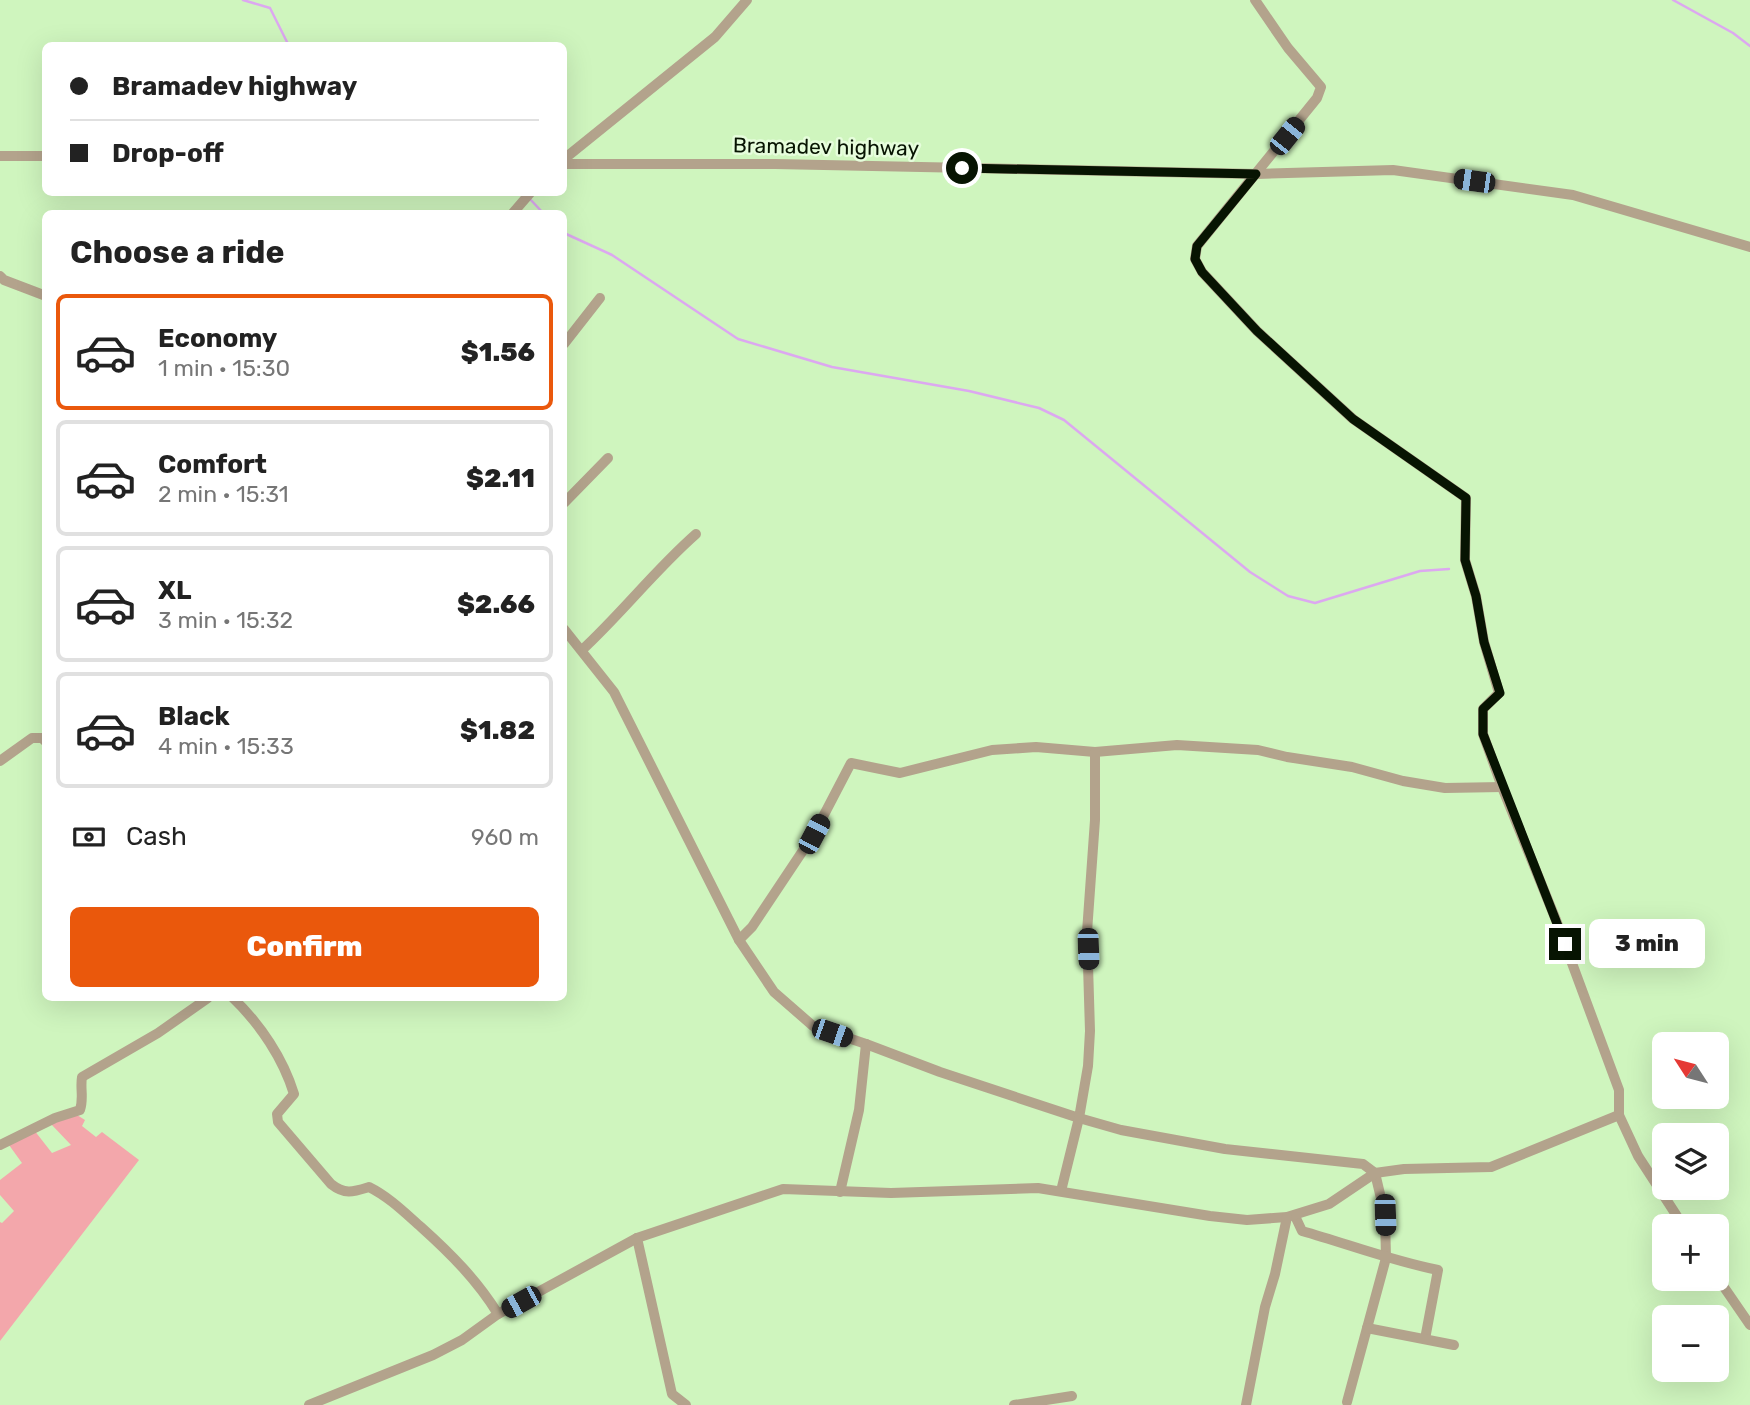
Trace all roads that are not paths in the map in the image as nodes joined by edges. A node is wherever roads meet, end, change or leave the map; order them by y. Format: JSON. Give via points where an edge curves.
{"nodes":[{"id":1,"x":747,"y":0,"type":"edge"},
{"id":2,"x":1255,"y":0,"type":"edge"},
{"id":3,"x":0,"y":156,"type":"edge"},
{"id":4,"x":42,"y":156,"type":"edge"},
{"id":5,"x":567,"y":157,"type":"edge"},
{"id":6,"x":567,"y":164,"type":"edge"},
{"id":7,"x":1256,"y":174,"type":"junction"},
{"id":8,"x":528,"y":196,"type":"edge"},
{"id":9,"x":515,"y":210,"type":"edge"},
{"id":10,"x":1750,"y":247,"type":"edge"},
{"id":11,"x":1,"y":281,"type":"edge"},
{"id":12,"x":42,"y":295,"type":"edge"},
{"id":13,"x":600,"y":299,"type":"dead end"},
{"id":14,"x":567,"y":340,"type":"edge"},
{"id":15,"x":608,"y":458,"type":"dead end"},
{"id":16,"x":567,"y":500,"type":"edge"},
{"id":17,"x":696,"y":534,"type":"dead end"},
{"id":18,"x":567,"y":637,"type":"edge"},
{"id":19,"x":582,"y":650,"type":"junction"},
{"id":20,"x":42,"y":738,"type":"edge"},
{"id":21,"x":1095,"y":752,"type":"junction"},
{"id":22,"x":0,"y":761,"type":"edge"},
{"id":23,"x":1502,"y":787,"type":"junction"},
{"id":24,"x":739,"y":940,"type":"junction"},
{"id":25,"x":204,"y":1001,"type":"edge"},
{"id":26,"x":236,"y":1001,"type":"edge"},
{"id":27,"x":866,"y":1044,"type":"junction"},
{"id":28,"x":1619,"y":1115,"type":"junction"},
{"id":29,"x":1080,"y":1118,"type":"junction"},
{"id":30,"x":0,"y":1145,"type":"edge"},
{"id":31,"x":1375,"y":1173,"type":"junction"},
{"id":32,"x":1061,"y":1191,"type":"junction"},
{"id":33,"x":840,"y":1192,"type":"junction"},
{"id":34,"x":1675,"y":1214,"type":"edge"},
{"id":35,"x":1291,"y":1217,"type":"junction"},
{"id":36,"x":637,"y":1238,"type":"junction"},
{"id":37,"x":1386,"y":1258,"type":"junction"},
{"id":38,"x":1727,"y":1291,"type":"edge"},
{"id":39,"x":498,"y":1314,"type":"junction"},
{"id":40,"x":1750,"y":1325,"type":"edge"},
{"id":41,"x":1367,"y":1328,"type":"junction"},
{"id":42,"x":1425,"y":1339,"type":"junction"},
{"id":43,"x":1454,"y":1345,"type":"dead end"},
{"id":44,"x":1072,"y":1396,"type":"dead end"},
{"id":45,"x":1348,"y":1402,"type":"dead end"},
{"id":46,"x":309,"y":1405,"type":"edge"},
{"id":47,"x":687,"y":1405,"type":"edge"},
{"id":48,"x":1014,"y":1405,"type":"edge"},
{"id":49,"x":1246,"y":1405,"type":"edge"}],
"edges":[{"from":1,"to":5,"type":"street","via":[[715,37]]},
{"from":2,"to":7,"type":"street","via":[[1321,86],[1317,98]]},
{"from":3,"to":4,"type":"street"},
{"from":6,"to":7,"type":"street","name":"Bramadev highway"},
{"from":7,"to":10,"type":"street","name":"Bramadev highway","via":[[1392,170],[1573,195]]},
{"from":7,"to":23,"type":"street","via":[[1197,246],[1195,259],[1257,331],[1353,419],[1466,498],[1465,560],[1500,693],[1483,709],[1483,734]]},
{"from":8,"to":9,"type":"street"},
{"from":11,"to":12,"type":"street"},
{"from":13,"to":14,"type":"street"},
{"from":15,"to":16,"type":"street"},
{"from":17,"to":19,"type":"street"},
{"from":18,"to":19,"type":"street"},
{"from":19,"to":24,"type":"street","via":[[614,692]]},
{"from":20,"to":22,"type":"street","via":[[32,738]]},
{"from":21,"to":23,"type":"street","via":[[1177,745],[1258,750],[1435,786]]},
{"from":21,"to":24,"type":"street","via":[[1036,747],[992,750],[900,773],[851,763],[814,834]]},
{"from":21,"to":29,"type":"street","via":[[1087,932],[1090,1031]]},
{"from":23,"to":28,"type":"street","via":[[1619,1090]]},
{"from":24,"to":27,"type":"street","via":[[774,992],[813,1026]]},
{"from":25,"to":30,"type":"street","via":[[82,1077],[80,1110]]},
{"from":26,"to":39,"type":"street","via":[[250,1014],[289,1077],[293,1094],[277,1114],[278,1122],[339,1190],[348,1193],[369,1187],[386,1196],[457,1260]]},
{"from":27,"to":29,"type":"street"},
{"from":27,"to":33,"type":"street","via":[[859,1110]]},
{"from":28,"to":31,"type":"street","via":[[1491,1167]]},
{"from":28,"to":34,"type":"street","via":[[1637,1156]]},
{"from":29,"to":31,"type":"street","via":[[1226,1149],[1363,1164]]},
{"from":29,"to":32,"type":"street"},
{"from":31,"to":35,"type":"street","via":[[1329,1204]]},
{"from":31,"to":37,"type":"street","via":[[1385,1215]]},
{"from":32,"to":33,"type":"street"},
{"from":32,"to":35,"type":"street","via":[[1210,1216],[1247,1220]]},
{"from":33,"to":36,"type":"street","via":[[783,1189]]},
{"from":35,"to":37,"type":"street","via":[[1302,1231]]},
{"from":35,"to":49,"type":"street","via":[[1265,1307]]},
{"from":36,"to":39,"type":"street"},
{"from":36,"to":47,"type":"street","via":[[672,1394]]},
{"from":37,"to":41,"type":"street"},
{"from":37,"to":42,"type":"street","via":[[1438,1270]]},
{"from":38,"to":40,"type":"street"},
{"from":39,"to":46,"type":"street","via":[[433,1355]]},
{"from":41,"to":42,"type":"street"},
{"from":41,"to":45,"type":"street"},
{"from":42,"to":43,"type":"street"},
{"from":44,"to":48,"type":"street"}]}
